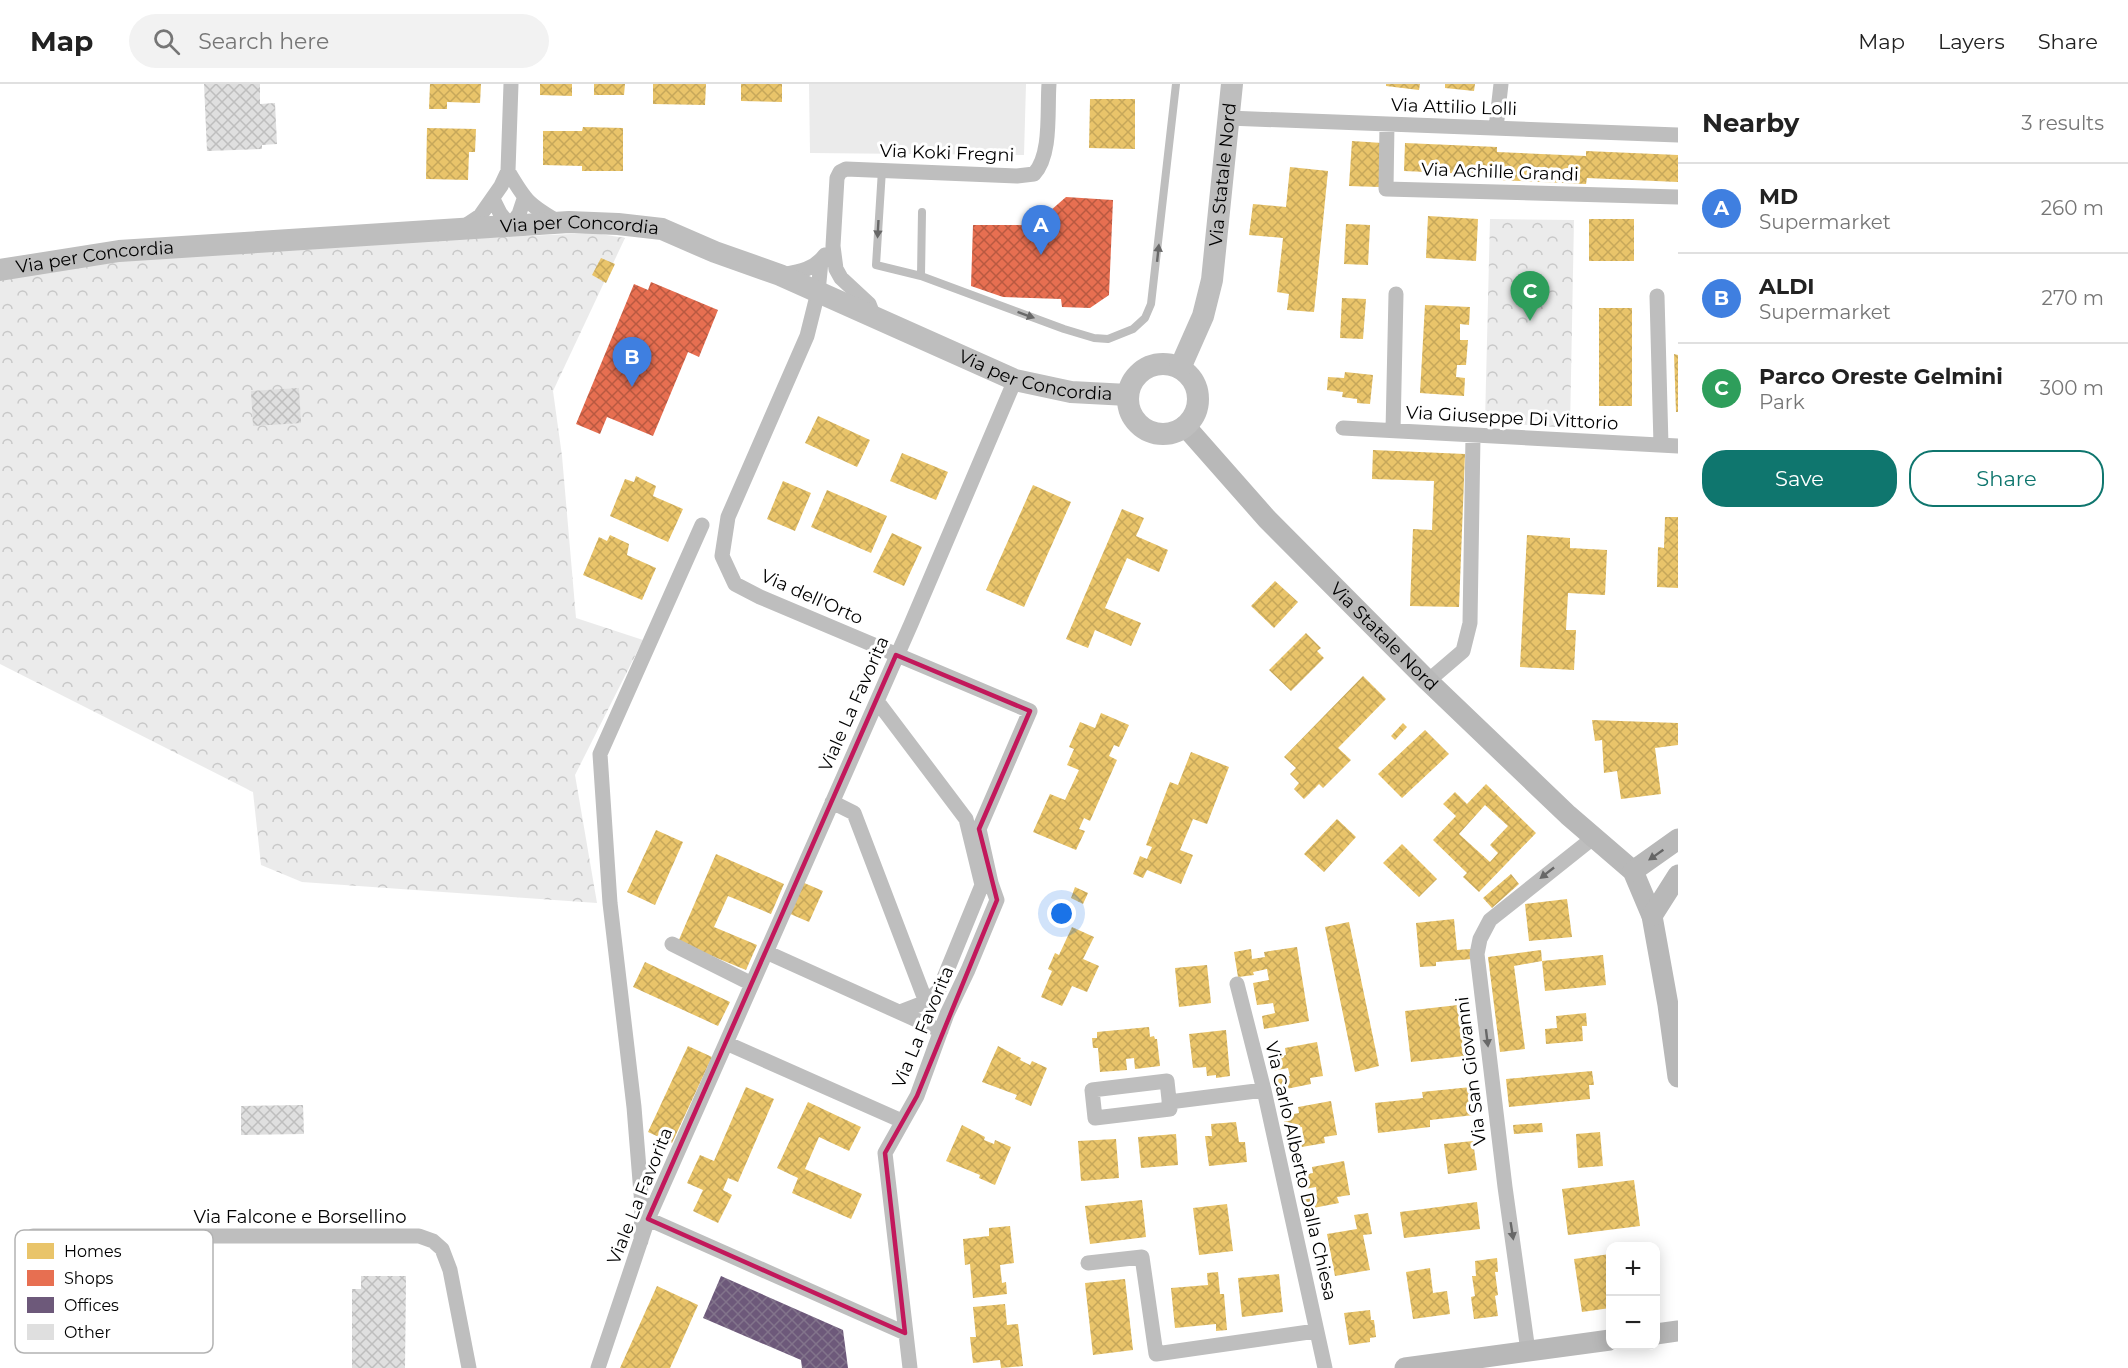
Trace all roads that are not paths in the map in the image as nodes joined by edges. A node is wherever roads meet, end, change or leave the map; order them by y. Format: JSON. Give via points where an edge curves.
{"nodes":[{"id":1,"x":511,"y":84,"type":"edge"},
{"id":2,"x":1049,"y":84,"type":"edge"},
{"id":3,"x":1176,"y":84,"type":"edge"},
{"id":4,"x":1232,"y":84,"type":"edge"},
{"id":5,"x":1501,"y":84,"type":"edge"},
{"id":6,"x":1228,"y":118,"type":"junction"},
{"id":7,"x":1387,"y":124,"type":"junction"},
{"id":8,"x":1496,"y":128,"type":"junction"},
{"id":9,"x":1678,"y":135,"type":"edge"},
{"id":10,"x":882,"y":170,"type":"junction"},
{"id":11,"x":508,"y":171,"type":"junction"},
{"id":12,"x":1678,"y":197,"type":"edge"},
{"id":13,"x":493,"y":199,"type":"junction"},
{"id":14,"x":524,"y":199,"type":"junction"},
{"id":15,"x":922,"y":212,"type":"dead end"},
{"id":16,"x":560,"y":223,"type":"junction"},
{"id":17,"x":510,"y":226,"type":"junction"},
{"id":18,"x":462,"y":228,"type":"junction"},
{"id":19,"x":833,"y":246,"type":"junction"},
{"id":20,"x":821,"y":261,"type":"junction"},
{"id":21,"x":836,"y":269,"type":"junction"},
{"id":22,"x":0,"y":270,"type":"edge"},
{"id":23,"x":780,"y":275,"type":"junction"},
{"id":24,"x":921,"y":276,"type":"junction"},
{"id":25,"x":818,"y":292,"type":"junction"},
{"id":26,"x":1396,"y":294,"type":"dead end"},
{"id":27,"x":1657,"y":296,"type":"dead end"},
{"id":28,"x":874,"y":316,"type":"junction"},
{"id":29,"x":1180,"y":368,"type":"junction"},
{"id":30,"x":1015,"y":380,"type":"junction"},
{"id":31,"x":1128,"y":395,"type":"junction"},
{"id":32,"x":1185,"y":426,"type":"junction"},
{"id":33,"x":1343,"y":428,"type":"dead end"},
{"id":34,"x":1393,"y":431,"type":"junction"},
{"id":35,"x":1473,"y":436,"type":"junction"},
{"id":36,"x":1661,"y":446,"type":"junction"},
{"id":37,"x":1678,"y":446,"type":"edge"},
{"id":38,"x":702,"y":525,"type":"dead end"},
{"id":39,"x":896,"y":655,"type":"junction"},
{"id":40,"x":1428,"y":681,"type":"junction"},
{"id":41,"x":877,"y":701,"type":"junction"},
{"id":42,"x":1030,"y":711,"type":"joint"},
{"id":43,"x":832,"y":802,"type":"junction"},
{"id":44,"x":1593,"y":838,"type":"junction"},
{"id":45,"x":1678,"y":839,"type":"edge"},
{"id":46,"x":1634,"y":871,"type":"junction"},
{"id":47,"x":1678,"y":875,"type":"edge"},
{"id":48,"x":1652,"y":916,"type":"junction"},
{"id":49,"x":672,"y":944,"type":"dead end"},
{"id":50,"x":766,"y":952,"type":"junction"},
{"id":51,"x":752,"y":984,"type":"junction"},
{"id":52,"x":1237,"y":984,"type":"dead end"},
{"id":53,"x":926,"y":1002,"type":"junction"},
{"id":54,"x":900,"y":1012,"type":"junction"},
{"id":55,"x":941,"y":1031,"type":"junction"},
{"id":56,"x":726,"y":1043,"type":"junction"},
{"id":57,"x":1678,"y":1077,"type":"edge"},
{"id":58,"x":1264,"y":1090,"type":"junction"},
{"id":59,"x":1169,"y":1102,"type":"junction"},
{"id":60,"x":902,"y":1121,"type":"junction"},
{"id":61,"x":648,"y":1219,"type":"junction"},
{"id":62,"x":213,"y":1236,"type":"edge"},
{"id":63,"x":641,"y":1241,"type":"junction"},
{"id":64,"x":1088,"y":1263,"type":"dead end"},
{"id":65,"x":1316,"y":1331,"type":"junction"},
{"id":66,"x":1678,"y":1331,"type":"edge"},
{"id":67,"x":905,"y":1333,"type":"junction"},
{"id":68,"x":1660,"y":1333,"type":"edge"},
{"id":69,"x":1606,"y":1341,"type":"edge"},
{"id":70,"x":1528,"y":1351,"type":"junction"},
{"id":71,"x":469,"y":1368,"type":"edge"},
{"id":72,"x":598,"y":1368,"type":"edge"},
{"id":73,"x":910,"y":1368,"type":"edge"},
{"id":74,"x":1325,"y":1368,"type":"edge"},
{"id":75,"x":1405,"y":1368,"type":"edge"}],
"edges":[{"from":1,"to":11,"type":"street"},
{"from":2,"to":10,"type":"street","name":"Via Koki Fregni","via":[[1045,152],[1042,166],[1034,174]]},
{"from":24,"to":3,"type":"lane","one_way":true,"via":[[1094,338],[1108,339],[1133,329],[1145,318],[1151,304]]},
{"from":4,"to":6,"type":"main road","name":"Via Statale Nord"},
{"from":5,"to":8,"type":"street"},
{"from":6,"to":7,"type":"street","name":"Via Attilio Lolli"},
{"from":6,"to":29,"type":"main road","name":"Via Statale Nord","via":[[1212,280],[1203,316]]},
{"from":7,"to":8,"type":"street","name":"Via Attilio Lolli"},
{"from":7,"to":12,"type":"street","name":"Via Achille Grandi","via":[[1386,189]]},
{"from":8,"to":9,"type":"street","name":"Via Attilio Lolli"},
{"from":10,"to":19,"type":"street","name":"Via Koki Fregni","via":[[840,171]]},
{"from":10,"to":24,"type":"lane","one_way":true,"via":[[876,265]]},
{"from":11,"to":13,"type":"street"},
{"from":11,"to":14,"type":"street"},
{"from":13,"to":17,"type":"street"},
{"from":13,"to":18,"type":"street","via":[[480,216]]},
{"from":14,"to":16,"type":"street"},
{"from":14,"to":17,"type":"street"},
{"from":15,"to":24,"type":"lane"},
{"from":16,"to":17,"type":"main road","name":"Via per Concordia"},
{"from":16,"to":23,"type":"main road","name":"Via per Concordia","via":[[662,229]]},
{"from":17,"to":18,"type":"main road","name":"Via per Concordia"},
{"from":18,"to":22,"type":"main road","name":"Via per Concordia","via":[[119,251]]},
{"from":19,"to":20,"type":"street"},
{"from":19,"to":21,"type":"street","name":"Via Koki Fregni"},
{"from":20,"to":23,"type":"street","via":[[804,271]]},
{"from":20,"to":25,"type":"street","name":"Via dell'Orto"},
{"from":21,"to":25,"type":"street"},
{"from":21,"to":28,"type":"street","via":[[869,303]]},
{"from":23,"to":25,"type":"main road","name":"Via per Concordia"},
{"from":25,"to":28,"type":"main road","name":"Via per Concordia"},
{"from":25,"to":39,"type":"street","name":"Via dell'Orto","via":[[807,336],[728,517],[723,556],[735,584]]},
{"from":26,"to":34,"type":"street"},
{"from":27,"to":36,"type":"street"},
{"from":28,"to":30,"type":"main road","name":"Via per Concordia"},
{"from":29,"to":31,"type":"main road","via":[[1169,364],[1147,368],[1138,374]]},
{"from":29,"to":32,"type":"main road","via":[[1194,382],[1198,400],[1192,419]]},
{"from":30,"to":31,"type":"main road","name":"Via per Concordia","via":[[1071,392]]},
{"from":30,"to":39,"type":"street","name":"Viale La Favorita"},
{"from":31,"to":32,"type":"main road","via":[[1133,417],[1152,432],[1175,432]]},
{"from":32,"to":40,"type":"main road","name":"Via Statale Nord","via":[[1267,519]]},
{"from":33,"to":34,"type":"street","name":"Via Giuseppe Di Vittorio"},
{"from":34,"to":35,"type":"street","name":"Via Giuseppe Di Vittorio"},
{"from":35,"to":36,"type":"street","name":"Via Giuseppe Di Vittorio"},
{"from":35,"to":40,"type":"street","via":[[1470,623],[1463,651]]},
{"from":36,"to":37,"type":"street","name":"Via Giuseppe Di Vittorio"},
{"from":38,"to":63,"type":"street","via":[[600,754],[610,903],[634,1107]]},
{"from":39,"to":41,"type":"street","name":"Viale La Favorita"},
{"from":39,"to":42,"type":"street","name":"Via dell'Orto"},
{"from":40,"to":44,"type":"main road","name":"Via Statale Nord"},
{"from":41,"to":43,"type":"street","name":"Viale La Favorita"},
{"from":41,"to":53,"type":"street","via":[[966,819],[982,885],[939,990]]},
{"from":42,"to":55,"type":"street","name":"Via La Favorita","via":[[979,829],[997,900]]},
{"from":43,"to":50,"type":"street","name":"Viale La Favorita"},
{"from":43,"to":53,"type":"street","via":[[854,813]]},
{"from":44,"to":46,"type":"main road","name":"Via Statale Nord"},
{"from":44,"to":70,"type":"street","name":"Via San Giovanni","one_way":true,"via":[[1490,920],[1477,954]]},
{"from":45,"to":46,"type":"main road","one_way":true},
{"from":46,"to":48,"type":"main road"},
{"from":47,"to":48,"type":"main road"},
{"from":48,"to":57,"type":"main road"},
{"from":49,"to":51,"type":"street"},
{"from":50,"to":51,"type":"street","name":"Viale La Favorita"},
{"from":50,"to":54,"type":"street"},
{"from":51,"to":56,"type":"street","name":"Viale La Favorita"},
{"from":52,"to":58,"type":"street","name":"Via Carlo Alberto Dalla Chiesa"},
{"from":53,"to":54,"type":"street"},
{"from":54,"to":55,"type":"street"},
{"from":55,"to":60,"type":"street","name":"Via La Favorita","via":[[917,1096]]},
{"from":56,"to":60,"type":"street"},
{"from":56,"to":61,"type":"street","name":"Viale La Favorita"},
{"from":58,"to":59,"type":"street"},
{"from":58,"to":65,"type":"street","name":"Via Carlo Alberto Dalla Chiesa"},
{"from":59,"to":59,"type":"street","via":[[1170,1109],[1095,1118],[1092,1090],[1167,1081]]},
{"from":60,"to":67,"type":"street","name":"Via La Favorita","via":[[885,1153]]},
{"from":61,"to":63,"type":"street","name":"Viale La Favorita"},
{"from":61,"to":67,"type":"street"},
{"from":62,"to":71,"type":"street","name":"Via Falcone e Borsellino","via":[[419,1236],[433,1241],[442,1249],[450,1270]]},
{"from":63,"to":72,"type":"street","name":"Viale La Favorita"},
{"from":64,"to":65,"type":"street","via":[[1142,1257],[1156,1354]]},
{"from":65,"to":74,"type":"street","name":"Via Carlo Alberto Dalla Chiesa"},
{"from":66,"to":68,"type":"main road"},
{"from":67,"to":73,"type":"street","name":"Via La Favorita"},
{"from":69,"to":70,"type":"main road"},
{"from":70,"to":75,"type":"main road"}]}
